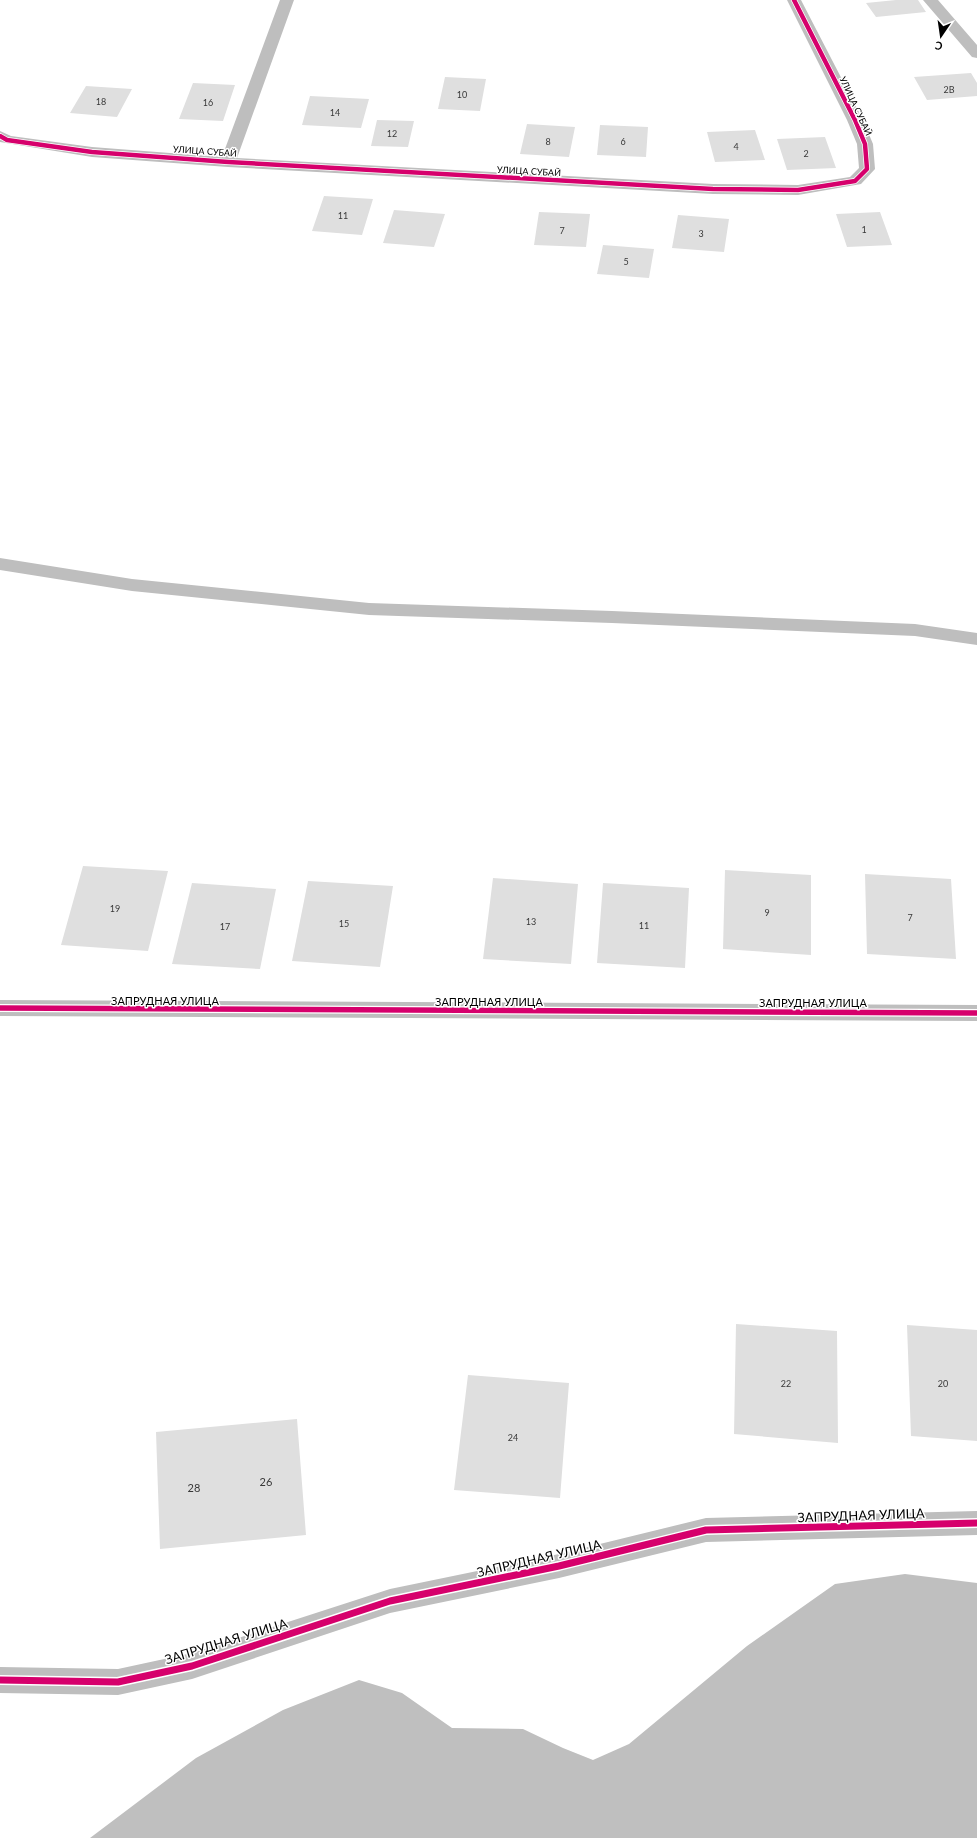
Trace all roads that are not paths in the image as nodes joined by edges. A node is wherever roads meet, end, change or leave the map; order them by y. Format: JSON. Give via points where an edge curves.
{"nodes":[{"id":1,"x":287,"y":0,"type":"edge"},
{"id":2,"x":794,"y":0,"type":"edge"},
{"id":3,"x":930,"y":0,"type":"edge"},
{"id":4,"x":977,"y":54,"type":"edge"},
{"id":5,"x":0,"y":136,"type":"edge"},
{"id":6,"x":228,"y":162,"type":"junction"},
{"id":7,"x":0,"y":564,"type":"edge"},
{"id":8,"x":977,"y":639,"type":"edge"},
{"id":9,"x":0,"y":1008,"type":"edge"},
{"id":10,"x":977,"y":1013,"type":"edge"},
{"id":11,"x":977,"y":1523,"type":"edge"},
{"id":12,"x":0,"y":1680,"type":"edge"}],
"edges":[{"from":1,"to":6,"type":"street"},
{"from":2,"to":6,"type":"street","name":"УЛИЦА СУБАЙ","via":[[865,144],[867,169],[855,182],[798,190],[713,189]]},
{"from":3,"to":4,"type":"street"},
{"from":5,"to":6,"type":"street","name":"УЛИЦА СУБАЙ","via":[[7,140],[92,152]]},
{"from":7,"to":8,"type":"street","via":[[132,585],[369,609],[907,630]]},
{"from":9,"to":10,"type":"street","name":"ЗАПРУДНАЯ УЛИЦА"},
{"from":11,"to":12,"type":"street","name":"ЗАПРУДНАЯ УЛИЦА","via":[[706,1530],[559,1566],[390,1601],[192,1666],[118,1682]]}]}
